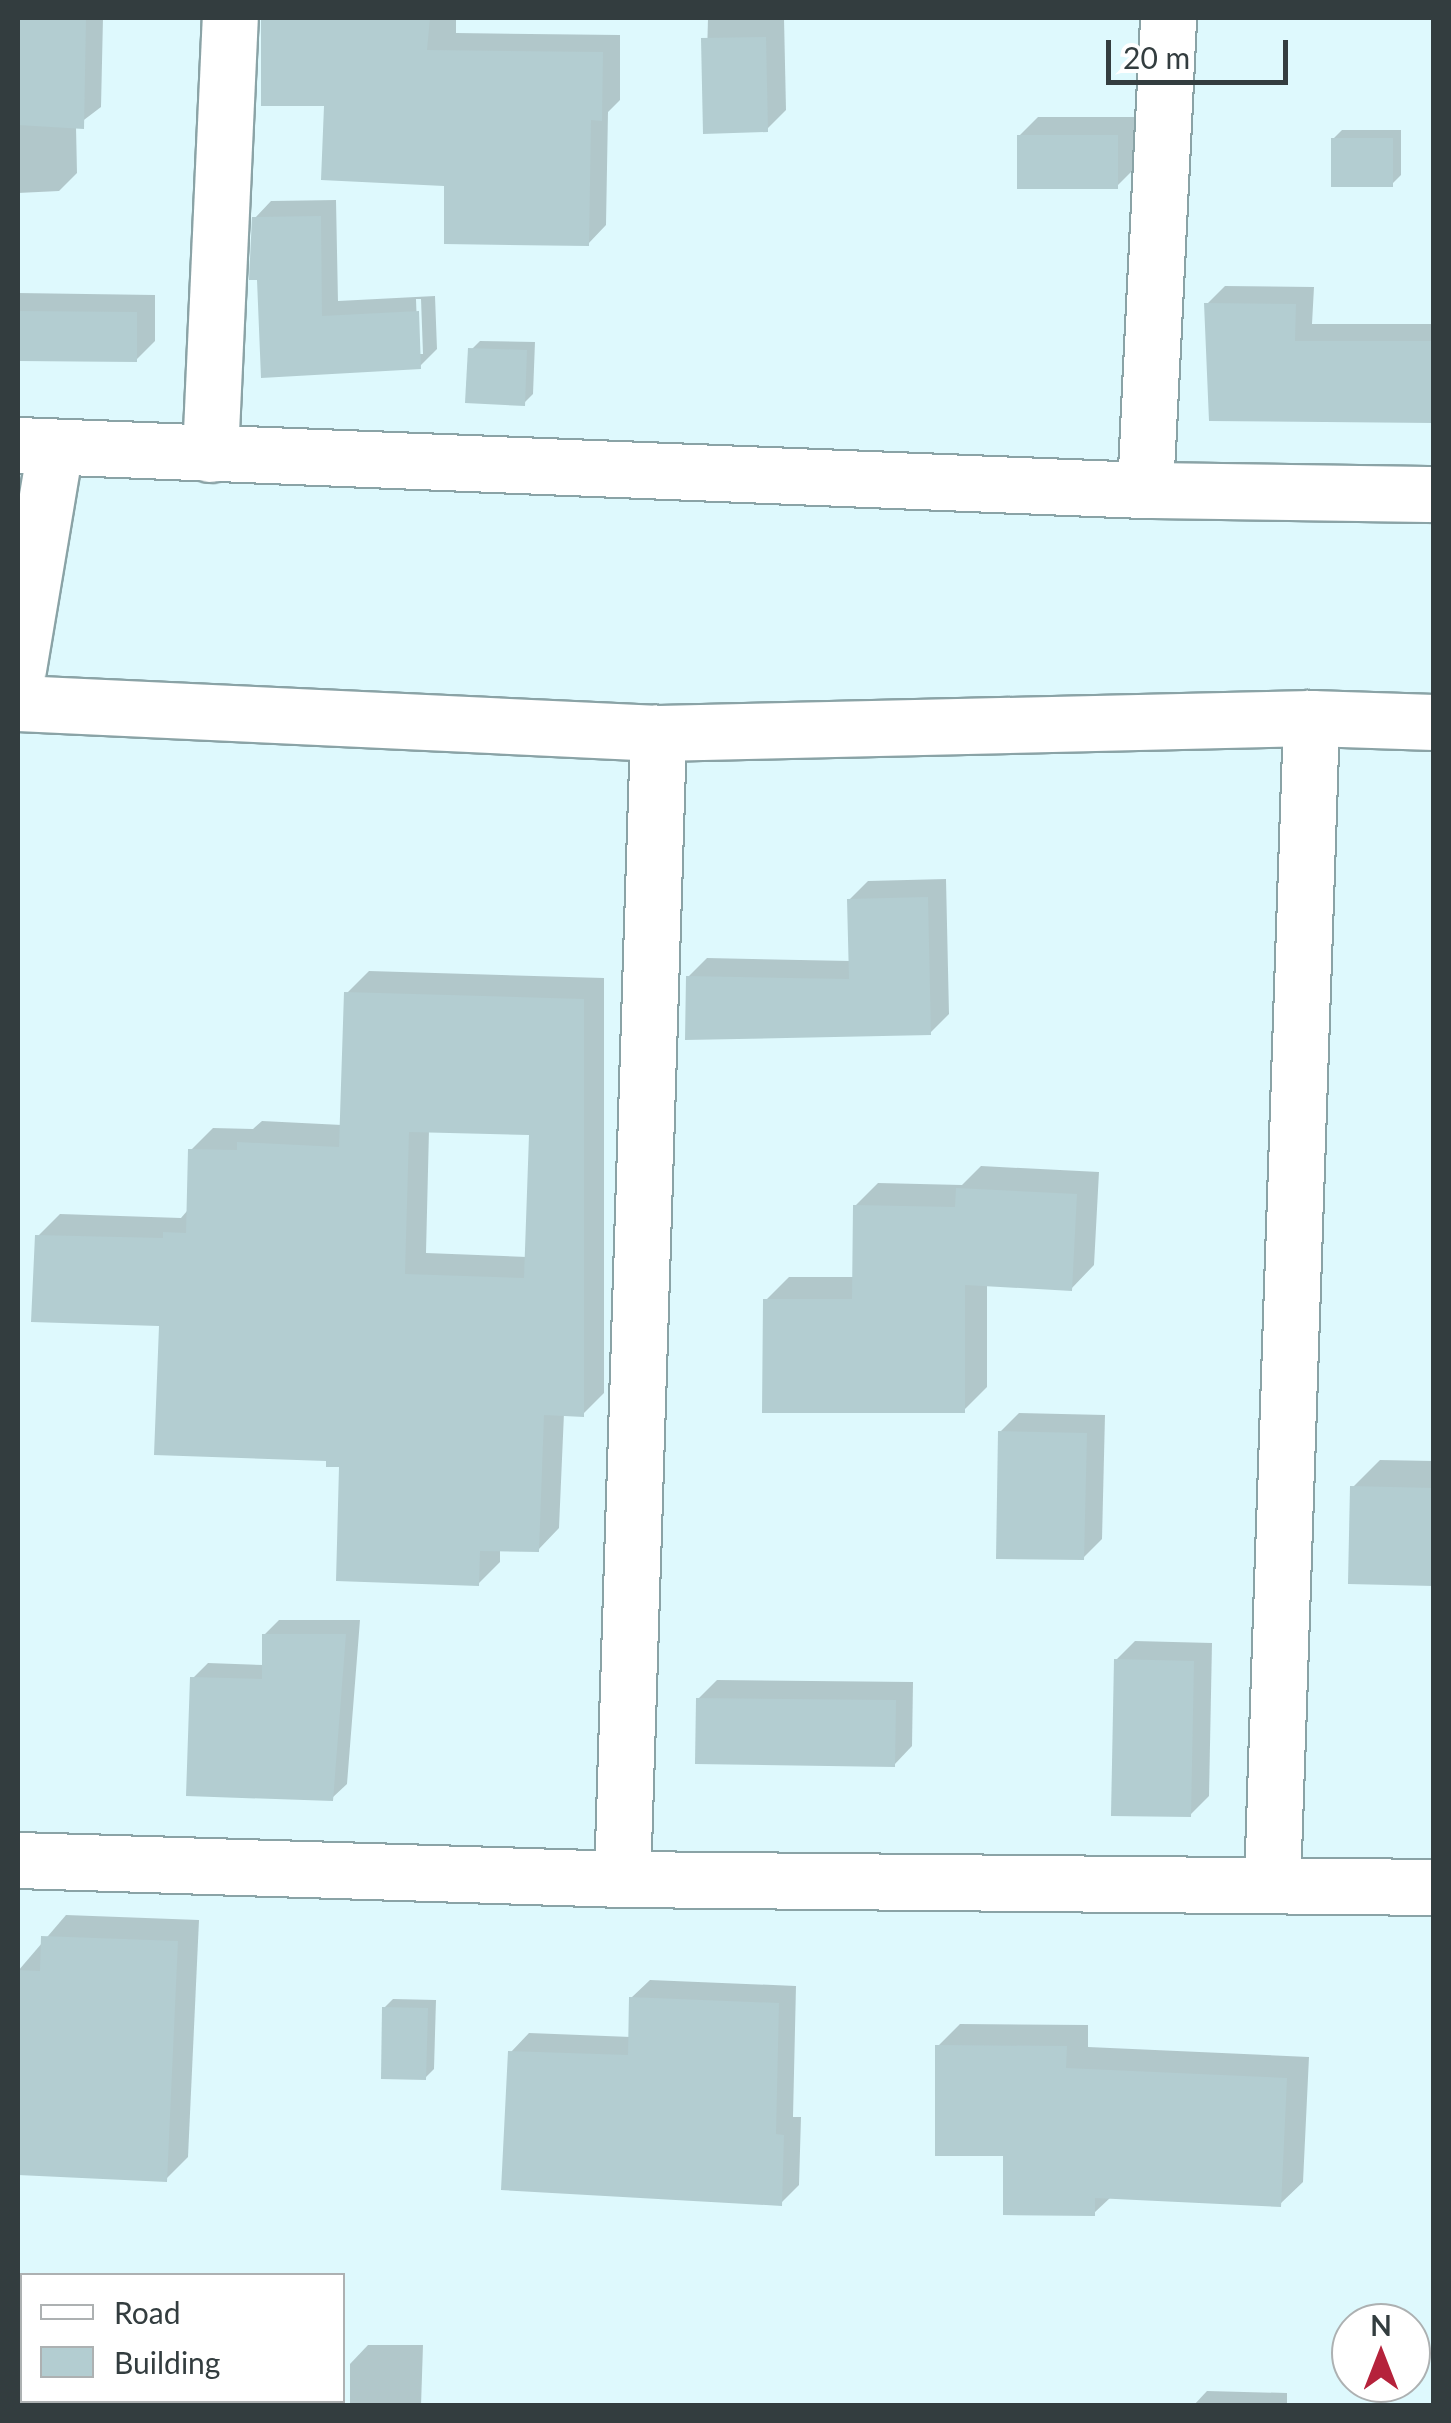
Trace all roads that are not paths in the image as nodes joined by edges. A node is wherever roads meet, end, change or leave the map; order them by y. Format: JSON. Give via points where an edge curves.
{"nodes":[{"id":1,"x":230,"y":18,"type":"edge"},
{"id":2,"x":1168,"y":18,"type":"edge"},
{"id":3,"x":36,"y":446,"type":"edge"},
{"id":4,"x":210,"y":454,"type":"junction"},
{"id":5,"x":1145,"y":490,"type":"junction"},
{"id":6,"x":1434,"y":494,"type":"edge"},
{"id":7,"x":18,"y":669,"type":"edge"},
{"id":8,"x":18,"y":703,"type":"edge"},
{"id":9,"x":1311,"y":718,"type":"junction"},
{"id":10,"x":1434,"y":722,"type":"edge"},
{"id":11,"x":658,"y":733,"type":"junction"},
{"id":12,"x":18,"y":1860,"type":"edge"},
{"id":13,"x":622,"y":1878,"type":"junction"},
{"id":14,"x":1272,"y":1882,"type":"junction"},
{"id":15,"x":1434,"y":1887,"type":"edge"}],
"edges":[{"from":1,"to":4,"type":"street"},
{"from":2,"to":5,"type":"street"},
{"from":3,"to":4,"type":"street"},
{"from":3,"to":7,"type":"street"},
{"from":4,"to":5,"type":"street"},
{"from":5,"to":6,"type":"street"},
{"from":8,"to":11,"type":"street"},
{"from":9,"to":10,"type":"street"},
{"from":9,"to":11,"type":"street"},
{"from":9,"to":14,"type":"street","via":[[1289,1212]]},
{"from":11,"to":13,"type":"street"},
{"from":12,"to":13,"type":"street"},
{"from":13,"to":14,"type":"street"},
{"from":14,"to":15,"type":"street"}]}
